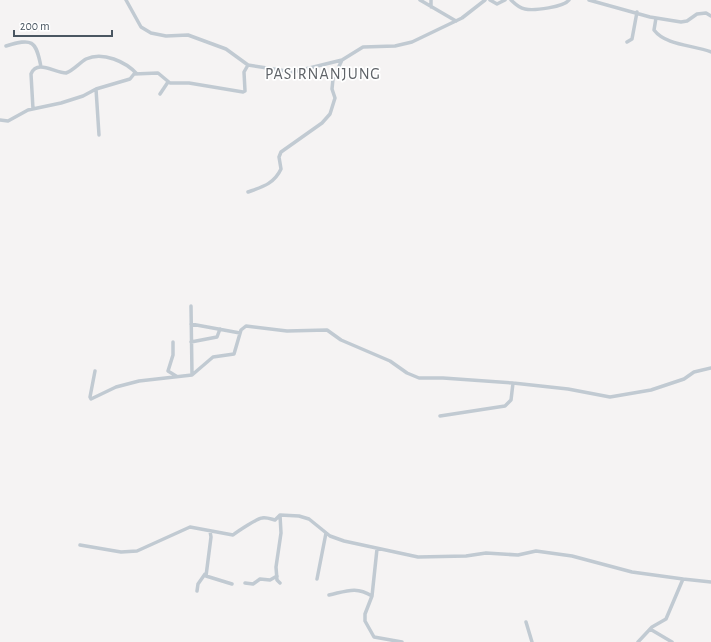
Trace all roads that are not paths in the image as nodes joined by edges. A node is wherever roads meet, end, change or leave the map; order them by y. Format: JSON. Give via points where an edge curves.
{"nodes":[{"id":1,"x":126,"y":0,"type":"edge"},
{"id":2,"x":420,"y":0,"type":"edge"},
{"id":3,"x":432,"y":0,"type":"edge"},
{"id":4,"x":485,"y":0,"type":"edge"},
{"id":5,"x":490,"y":0,"type":"edge"},
{"id":6,"x":504,"y":0,"type":"edge"},
{"id":7,"x":511,"y":0,"type":"edge"},
{"id":8,"x":569,"y":0,"type":"edge"},
{"id":9,"x":589,"y":0,"type":"edge"},
{"id":10,"x":431,"y":7,"type":"junction"},
{"id":11,"x":637,"y":12,"type":"junction"},
{"id":12,"x":711,"y":16,"type":"edge"},
{"id":13,"x":656,"y":18,"type":"junction"},
{"id":14,"x":456,"y":21,"type":"junction"},
{"id":15,"x":627,"y":42,"type":"dead end"},
{"id":16,"x":6,"y":46,"type":"dead end"},
{"id":17,"x":711,"y":52,"type":"edge"},
{"id":18,"x":342,"y":60,"type":"junction"},
{"id":19,"x":248,"y":65,"type":"junction"},
{"id":20,"x":41,"y":67,"type":"junction"},
{"id":21,"x":137,"y":74,"type":"junction"},
{"id":22,"x":168,"y":82,"type":"junction"},
{"id":23,"x":96,"y":89,"type":"junction"},
{"id":24,"x":160,"y":94,"type":"dead end"},
{"id":25,"x":34,"y":109,"type":"junction"},
{"id":26,"x":0,"y":120,"type":"edge"},
{"id":27,"x":99,"y":135,"type":"dead end"},
{"id":28,"x":248,"y":192,"type":"dead end"},
{"id":29,"x":191,"y":306,"type":"dead end"},
{"id":30,"x":191,"y":324,"type":"junction"},
{"id":31,"x":220,"y":329,"type":"junction"},
{"id":32,"x":240,"y":333,"type":"junction"},
{"id":33,"x":173,"y":342,"type":"dead end"},
{"id":34,"x":191,"y":342,"type":"junction"},
{"id":35,"x":711,"y":368,"type":"edge"},
{"id":36,"x":95,"y":371,"type":"dead end"},
{"id":37,"x":192,"y":375,"type":"junction"},
{"id":38,"x":177,"y":376,"type":"junction"},
{"id":39,"x":513,"y":383,"type":"junction"},
{"id":40,"x":440,"y":416,"type":"dead end"},
{"id":41,"x":280,"y":515,"type":"junction"},
{"id":42,"x":210,"y":531,"type":"junction"},
{"id":43,"x":326,"y":533,"type":"junction"},
{"id":44,"x":80,"y":545,"type":"dead end"},
{"id":45,"x":377,"y":549,"type":"junction"},
{"id":46,"x":205,"y":574,"type":"junction"},
{"id":47,"x":277,"y":576,"type":"junction"},
{"id":48,"x":318,"y":579,"type":"dead end"},
{"id":49,"x":683,"y":579,"type":"junction"},
{"id":50,"x":711,"y":582,"type":"edge"},
{"id":51,"x":245,"y":583,"type":"dead end"},
{"id":52,"x":280,"y":583,"type":"dead end"},
{"id":53,"x":232,"y":584,"type":"dead end"},
{"id":54,"x":197,"y":591,"type":"dead end"},
{"id":55,"x":329,"y":595,"type":"dead end"},
{"id":56,"x":372,"y":596,"type":"junction"},
{"id":57,"x":526,"y":622,"type":"dead end"},
{"id":58,"x":650,"y":628,"type":"junction"},
{"id":59,"x":402,"y":642,"type":"edge"},
{"id":60,"x":532,"y":642,"type":"edge"},
{"id":61,"x":638,"y":642,"type":"edge"},
{"id":62,"x":672,"y":642,"type":"edge"}],
"edges":[{"from":1,"to":19,"type":"street","via":[[141,27],[147,32],[162,36],[188,35],[226,49]]},
{"from":2,"to":10,"type":"street"},
{"from":3,"to":10,"type":"street"},
{"from":4,"to":14,"type":"street"},
{"from":5,"to":6,"type":"street","via":[[497,4]]},
{"from":7,"to":8,"type":"street","via":[[522,8],[532,9],[562,5]]},
{"from":9,"to":11,"type":"street"},
{"from":10,"to":14,"type":"street"},
{"from":11,"to":13,"type":"street"},
{"from":11,"to":15,"type":"street","via":[[632,39]]},
{"from":12,"to":13,"type":"street","via":[[707,13],[697,14],[684,22]]},
{"from":13,"to":17,"type":"street","via":[[654,30],[662,36],[685,46]]},
{"from":14,"to":18,"type":"street","via":[[412,42],[395,46],[363,47]]},
{"from":16,"to":20,"type":"street","via":[[23,41],[33,45],[38,50]]},
{"from":18,"to":19,"type":"street","via":[[297,72]]},
{"from":18,"to":28,"type":"street","via":[[332,79],[335,98],[330,114],[322,123],[281,152],[281,169],[267,186]]},
{"from":19,"to":22,"type":"street","via":[[244,72],[244,91]]},
{"from":20,"to":21,"type":"street","via":[[66,73],[87,59],[100,56],[124,63]]},
{"from":20,"to":25,"type":"street","via":[[33,70],[31,74]]},
{"from":21,"to":22,"type":"street","via":[[158,73]]},
{"from":21,"to":23,"type":"street","via":[[130,79]]},
{"from":22,"to":24,"type":"street"},
{"from":23,"to":25,"type":"street","via":[[61,103]]},
{"from":23,"to":27,"type":"street"},
{"from":25,"to":26,"type":"street","via":[[8,121]]},
{"from":29,"to":30,"type":"street"},
{"from":30,"to":31,"type":"street"},
{"from":30,"to":34,"type":"street"},
{"from":31,"to":32,"type":"street"},
{"from":31,"to":34,"type":"street","via":[[217,337]]},
{"from":32,"to":37,"type":"street","via":[[234,354],[213,357]]},
{"from":32,"to":39,"type":"street","via":[[242,327],[246,326],[287,331],[327,330],[341,340],[383,358],[418,378]]},
{"from":33,"to":38,"type":"street","via":[[173,355],[168,371]]},
{"from":34,"to":37,"type":"street"},
{"from":35,"to":39,"type":"street","via":[[694,372],[663,387],[612,397]]},
{"from":36,"to":38,"type":"street","via":[[90,397],[92,399],[116,387]]},
{"from":37,"to":38,"type":"street"},
{"from":39,"to":40,"type":"street","via":[[511,400],[505,406]]},
{"from":41,"to":42,"type":"street","via":[[275,520],[262,517],[233,535]]},
{"from":41,"to":43,"type":"street","via":[[303,517],[314,522]]},
{"from":41,"to":47,"type":"street"},
{"from":42,"to":44,"type":"street","via":[[190,528],[130,552]]},
{"from":42,"to":46,"type":"street"},
{"from":43,"to":45,"type":"street","via":[[344,541]]},
{"from":43,"to":48,"type":"street"},
{"from":45,"to":49,"type":"street","via":[[424,558],[486,553],[518,555],[536,551],[572,556],[632,572]]},
{"from":45,"to":56,"type":"street"},
{"from":46,"to":53,"type":"street"},
{"from":46,"to":54,"type":"street","via":[[198,584]]},
{"from":47,"to":51,"type":"street","via":[[270,580],[260,579],[253,584]]},
{"from":47,"to":52,"type":"street"},
{"from":49,"to":50,"type":"street"},
{"from":49,"to":58,"type":"street","via":[[666,619]]},
{"from":55,"to":56,"type":"street","via":[[362,590]]},
{"from":56,"to":59,"type":"street","via":[[365,614],[365,621],[371,634],[376,638]]},
{"from":57,"to":60,"type":"street"},
{"from":58,"to":61,"type":"street"},
{"from":58,"to":62,"type":"street"}]}
